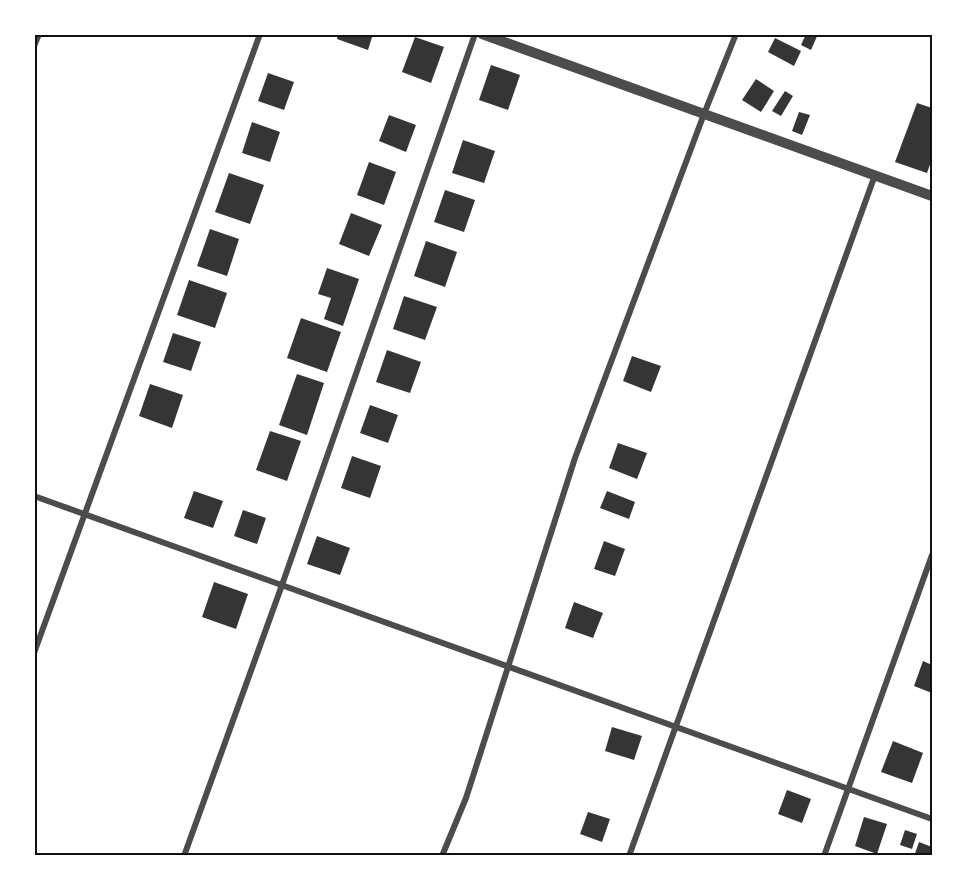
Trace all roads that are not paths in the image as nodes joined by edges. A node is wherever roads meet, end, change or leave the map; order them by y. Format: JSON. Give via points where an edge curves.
{"nodes":[{"id":1,"x":39,"y":34,"type":"edge"},
{"id":2,"x":260,"y":34,"type":"edge"},
{"id":3,"x":475,"y":34,"type":"edge"},
{"id":4,"x":482,"y":34,"type":"edge"},
{"id":5,"x":736,"y":34,"type":"edge"},
{"id":6,"x":34,"y":46,"type":"edge"},
{"id":7,"x":704,"y":114,"type":"junction"},
{"id":8,"x":875,"y":175,"type":"junction"},
{"id":9,"x":933,"y":196,"type":"edge"},
{"id":10,"x":34,"y":495,"type":"edge"},
{"id":11,"x":85,"y":514,"type":"junction"},
{"id":12,"x":933,"y":555,"type":"edge"},
{"id":13,"x":282,"y":585,"type":"junction"},
{"id":14,"x":34,"y":653,"type":"edge"},
{"id":15,"x":509,"y":667,"type":"junction"},
{"id":16,"x":676,"y":726,"type":"junction"},
{"id":17,"x":848,"y":789,"type":"junction"},
{"id":18,"x":933,"y":819,"type":"edge"},
{"id":19,"x":184,"y":855,"type":"edge"},
{"id":20,"x":442,"y":855,"type":"edge"},
{"id":21,"x":630,"y":855,"type":"edge"},
{"id":22,"x":824,"y":855,"type":"edge"}],
"edges":[{"from":1,"to":6,"type":"street"},
{"from":2,"to":11,"type":"street"},
{"from":3,"to":13,"type":"street"},
{"from":4,"to":7,"type":"street"},
{"from":5,"to":7,"type":"street"},
{"from":7,"to":8,"type":"street"},
{"from":7,"to":15,"type":"street","via":[[575,458]]},
{"from":8,"to":9,"type":"street"},
{"from":8,"to":16,"type":"street"},
{"from":10,"to":11,"type":"street"},
{"from":11,"to":13,"type":"street"},
{"from":11,"to":14,"type":"street"},
{"from":12,"to":17,"type":"street"},
{"from":13,"to":15,"type":"street"},
{"from":13,"to":19,"type":"street"},
{"from":15,"to":16,"type":"street"},
{"from":15,"to":20,"type":"street","via":[[466,798]]},
{"from":16,"to":17,"type":"street"},
{"from":16,"to":21,"type":"street"},
{"from":17,"to":18,"type":"street"},
{"from":17,"to":22,"type":"street"}]}
